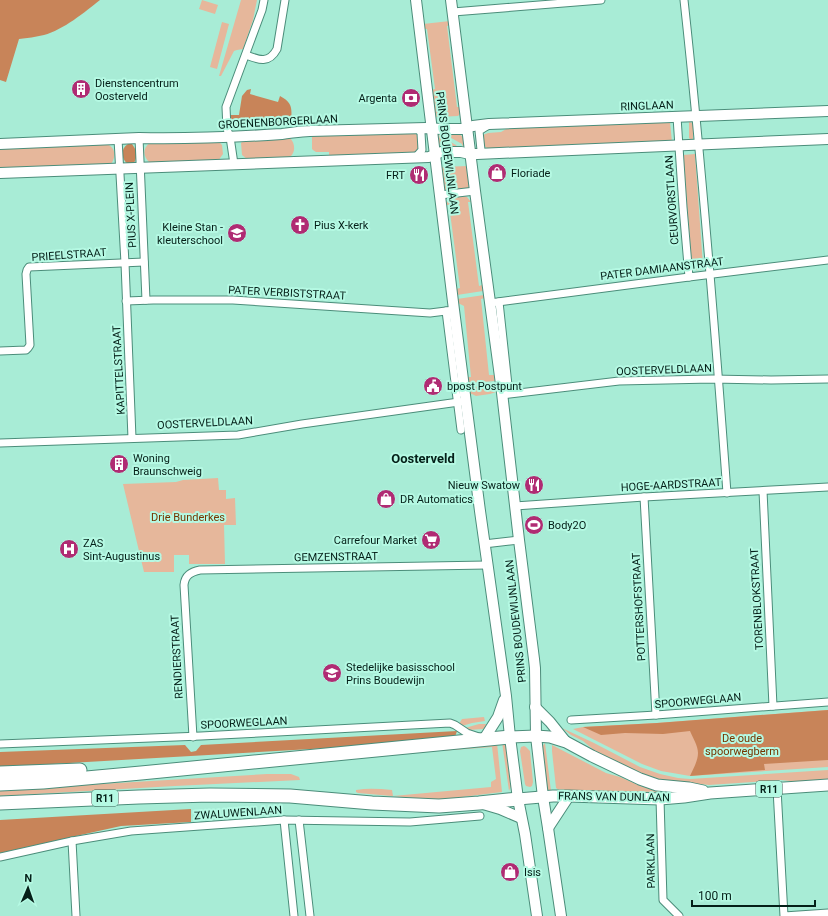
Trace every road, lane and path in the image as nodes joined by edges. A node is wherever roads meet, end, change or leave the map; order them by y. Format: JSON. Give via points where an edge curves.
{"nodes":[{"id":1,"x":264,"y":0,"type":"edge"},
{"id":2,"x":285,"y":0,"type":"edge"},
{"id":3,"x":416,"y":0,"type":"edge"},
{"id":4,"x":451,"y":0,"type":"edge"},
{"id":5,"x":601,"y":0,"type":"edge"},
{"id":6,"x":684,"y":0,"type":"edge"},
{"id":7,"x":453,"y":12,"type":"junction"},
{"id":8,"x":246,"y":55,"type":"junction"},
{"id":9,"x":828,"y":111,"type":"edge"},
{"id":10,"x":697,"y":116,"type":"junction"},
{"id":11,"x":678,"y":117,"type":"junction"},
{"id":12,"x":489,"y":124,"type":"junction"},
{"id":13,"x":418,"y":128,"type":"junction"},
{"id":14,"x":432,"y":128,"type":"junction"},
{"id":15,"x":468,"y":128,"type":"junction"},
{"id":16,"x":230,"y":137,"type":"junction"},
{"id":17,"x":139,"y":138,"type":"junction"},
{"id":18,"x":118,"y":139,"type":"junction"},
{"id":19,"x":828,"y":139,"type":"edge"},
{"id":20,"x":0,"y":144,"type":"edge"},
{"id":21,"x":699,"y":145,"type":"junction"},
{"id":22,"x":679,"y":146,"type":"junction"},
{"id":23,"x":470,"y":154,"type":"junction"},
{"id":24,"x":484,"y":154,"type":"junction"},
{"id":25,"x":435,"y":155,"type":"junction"},
{"id":26,"x":416,"y":157,"type":"junction"},
{"id":27,"x":234,"y":164,"type":"junction"},
{"id":28,"x":140,"y":168,"type":"junction"},
{"id":29,"x":119,"y":169,"type":"junction"},
{"id":30,"x":0,"y":173,"type":"edge"},
{"id":31,"x":475,"y":191,"type":"junction"},
{"id":32,"x":440,"y":195,"type":"junction"},
{"id":33,"x":828,"y":260,"type":"edge"},
{"id":34,"x":144,"y":262,"type":"junction"},
{"id":35,"x":125,"y":263,"type":"junction"},
{"id":36,"x":710,"y":274,"type":"junction"},
{"id":37,"x":689,"y":277,"type":"junction"},
{"id":38,"x":146,"y":300,"type":"junction"},
{"id":39,"x":126,"y":302,"type":"junction"},
{"id":40,"x":494,"y":302,"type":"junction"},
{"id":41,"x":450,"y":310,"type":"junction"},
{"id":42,"x":0,"y":351,"type":"edge"},
{"id":43,"x":719,"y":379,"type":"junction"},
{"id":44,"x":828,"y":379,"type":"edge"},
{"id":45,"x":502,"y":395,"type":"junction"},
{"id":46,"x":462,"y":401,"type":"junction"},
{"id":47,"x":461,"y":430,"type":"dead end"},
{"id":48,"x":132,"y":438,"type":"junction"},
{"id":49,"x":0,"y":443,"type":"edge"},
{"id":50,"x":828,"y":487,"type":"edge"},
{"id":51,"x":764,"y":491,"type":"junction"},
{"id":52,"x":727,"y":493,"type":"junction"},
{"id":53,"x":644,"y":498,"type":"junction"},
{"id":54,"x":515,"y":506,"type":"junction"},
{"id":55,"x":519,"y":540,"type":"junction"},
{"id":56,"x":484,"y":544,"type":"junction"},
{"id":57,"x":488,"y":565,"type":"junction"},
{"id":58,"x":187,"y":576,"type":"joint"},
{"id":59,"x":506,"y":696,"type":"junction"},
{"id":60,"x":828,"y":702,"type":"edge"},
{"id":61,"x":773,"y":706,"type":"junction"},
{"id":62,"x":535,"y":708,"type":"junction"},
{"id":63,"x":656,"y":715,"type":"junction"},
{"id":64,"x":571,"y":720,"type":"dead end"},
{"id":65,"x":536,"y":736,"type":"junction"},
{"id":66,"x":193,"y":737,"type":"junction"},
{"id":67,"x":510,"y":737,"type":"junction"},
{"id":68,"x":484,"y":739,"type":"junction"},
{"id":69,"x":566,"y":742,"type":"junction"},
{"id":70,"x":0,"y":744,"type":"edge"},
{"id":71,"x":0,"y":773,"type":"edge"},
{"id":72,"x":141,"y":773,"type":"junction"},
{"id":73,"x":0,"y":784,"type":"edge"},
{"id":74,"x":828,"y":785,"type":"edge"},
{"id":75,"x":777,"y":789,"type":"junction"},
{"id":76,"x":710,"y":793,"type":"junction"},
{"id":77,"x":569,"y":796,"type":"junction"},
{"id":78,"x":543,"y":797,"type":"junction"},
{"id":79,"x":518,"y":798,"type":"junction"},
{"id":80,"x":660,"y":799,"type":"junction"},
{"id":81,"x":0,"y":803,"type":"edge"},
{"id":82,"x":479,"y":803,"type":"junction"},
{"id":83,"x":480,"y":816,"type":"dead end"},
{"id":84,"x":522,"y":818,"type":"junction"},
{"id":85,"x":284,"y":820,"type":"junction"},
{"id":86,"x":299,"y":820,"type":"junction"},
{"id":87,"x":548,"y":828,"type":"junction"},
{"id":88,"x":72,"y":840,"type":"junction"},
{"id":89,"x":0,"y":857,"type":"edge"},
{"id":90,"x":828,"y":913,"type":"edge"},
{"id":91,"x":76,"y":916,"type":"edge"},
{"id":92,"x":294,"y":916,"type":"edge"},
{"id":93,"x":310,"y":916,"type":"edge"},
{"id":94,"x":537,"y":916,"type":"edge"},
{"id":95,"x":560,"y":916,"type":"edge"},
{"id":96,"x":679,"y":916,"type":"edge"},
{"id":97,"x":784,"y":916,"type":"edge"}],
"edges":[{"from":1,"to":8,"type":"street"},
{"from":2,"to":8,"type":"street","via":[[274,55],[263,60]]},
{"from":3,"to":14,"type":"main road","name":"PRINS BOUDEWIJNLAAN"},
{"from":4,"to":7,"type":"main road","name":"PRINS BOUDEWIJNLAAN"},
{"from":5,"to":7,"type":"street"},
{"from":6,"to":10,"type":"street"},
{"from":7,"to":15,"type":"main road","name":"PRINS BOUDEWIJNLAAN"},
{"from":8,"to":16,"type":"street","via":[[226,107]]},
{"from":9,"to":10,"type":"main road","name":"RINGLAAN"},
{"from":10,"to":11,"type":"main road","name":"RINGLAAN"},
{"from":10,"to":21,"type":"street"},
{"from":11,"to":12,"type":"main road","name":"RINGLAAN"},
{"from":11,"to":22,"type":"street","name":"CEURVORSTLAAN"},
{"from":12,"to":15,"type":"main road","name":"RINGLAAN"},
{"from":12,"to":24,"type":"street","via":[[479,131],[481,150]]},
{"from":13,"to":14,"type":"main road","name":"GROENENBORGERLAAN"},
{"from":13,"to":16,"type":"main road","name":"GROENENBORGERLAAN","via":[[304,131]]},
{"from":13,"to":26,"type":"street","via":[[421,133],[422,150]]},
{"from":14,"to":15,"type":"main road","name":"RINGLAAN"},
{"from":14,"to":25,"type":"main road","name":"PRINS BOUDEWIJNLAAN"},
{"from":15,"to":23,"type":"main road","name":"PRINS BOUDEWIJNLAAN"},
{"from":16,"to":17,"type":"main road","name":"GROENENBORGERLAAN"},
{"from":16,"to":27,"type":"street"},
{"from":17,"to":18,"type":"main road","name":"GROENENBORGERLAAN"},
{"from":17,"to":28,"type":"street"},
{"from":18,"to":20,"type":"main road","name":"GROENENBORGERLAAN"},
{"from":18,"to":29,"type":"street"},
{"from":19,"to":21,"type":"main road"},
{"from":21,"to":22,"type":"main road"},
{"from":21,"to":36,"type":"street"},
{"from":22,"to":24,"type":"main road"},
{"from":22,"to":37,"type":"street","name":"CEURVORSTLAAN"},
{"from":23,"to":24,"type":"main road"},
{"from":23,"to":25,"type":"main road","via":[[441,152]]},
{"from":23,"to":31,"type":"main road","name":"PRINS BOUDEWIJNLAAN"},
{"from":25,"to":26,"type":"main road"},
{"from":25,"to":32,"type":"main road","name":"PRINS BOUDEWIJNLAAN"},
{"from":26,"to":27,"type":"main road"},
{"from":27,"to":28,"type":"main road"},
{"from":28,"to":29,"type":"main road"},
{"from":28,"to":34,"type":"street","name":"PIUS X-PLEIN"},
{"from":29,"to":30,"type":"main road"},
{"from":29,"to":35,"type":"street","name":"PIUS X-PLEIN"},
{"from":31,"to":32,"type":"street"},
{"from":31,"to":40,"type":"main road","name":"PRINS BOUDEWIJNLAAN"},
{"from":32,"to":41,"type":"main road","name":"PRINS BOUDEWIJNLAAN"},
{"from":33,"to":36,"type":"street","name":"PATER DAMIAANSTRAAT"},
{"from":34,"to":35,"type":"street","name":"PIUS X-PLEIN"},
{"from":34,"to":38,"type":"street","name":"PIUS X-PLEIN"},
{"from":35,"to":39,"type":"street","name":"PIUS X-PLEIN"},
{"from":35,"to":42,"type":"street","name":"PRIEELSTRAAT","via":[[29,267],[26,274],[30,345],[26,350]]},
{"from":36,"to":37,"type":"street","name":"PATER DAMIAANSTRAAT"},
{"from":36,"to":43,"type":"street"},
{"from":37,"to":40,"type":"street","name":"PATER DAMIAANSTRAAT"},
{"from":38,"to":39,"type":"street","name":"PATER VERBISTSTRAAT"},
{"from":38,"to":41,"type":"street","name":"PATER VERBISTSTRAAT","via":[[233,300],[430,313]]},
{"from":39,"to":48,"type":"street","name":"KAPITTELSTRAAT"},
{"from":40,"to":45,"type":"main road","name":"PRINS BOUDEWIJNLAAN"},
{"from":41,"to":46,"type":"main road","name":"PRINS BOUDEWIJNLAAN"},
{"from":43,"to":44,"type":"street","name":"OOSTERVELDLAAN"},
{"from":43,"to":45,"type":"street","name":"OOSTERVELDLAAN","via":[[619,381]]},
{"from":43,"to":52,"type":"street"},
{"from":45,"to":54,"type":"main road","name":"PRINS BOUDEWIJNLAAN"},
{"from":46,"to":47,"type":"street","name":"PRINS BOUDEWIJNLAAN"},
{"from":46,"to":48,"type":"street","name":"OOSTERVELDLAAN","via":[[238,435]]},
{"from":46,"to":56,"type":"main road","name":"PRINS BOUDEWIJNLAAN"},
{"from":48,"to":49,"type":"street","name":"OOSTERVELDLAAN"},
{"from":50,"to":51,"type":"street","name":"HOGE-AARDSTRAAT"},
{"from":51,"to":52,"type":"street","name":"HOGE-AARDSTRAAT"},
{"from":51,"to":61,"type":"street","name":"TORENBLOKSTRAAT"},
{"from":52,"to":53,"type":"street","name":"HOGE-AARDSTRAAT"},
{"from":53,"to":54,"type":"street","name":"HOGE-AARDSTRAAT"},
{"from":53,"to":63,"type":"street","name":"POTTERSHOFSTRAAT"},
{"from":54,"to":55,"type":"main road","name":"PRINS BOUDEWIJNLAAN"},
{"from":55,"to":56,"type":"street"},
{"from":55,"to":62,"type":"main road","name":"PRINS BOUDEWIJNLAAN","via":[[535,668]]},
{"from":56,"to":57,"type":"main road","name":"PRINS BOUDEWIJNLAAN"},
{"from":57,"to":58,"type":"street","name":"GEMZENSTRAAT","via":[[200,570]]},
{"from":57,"to":59,"type":"main road","name":"PRINS BOUDEWIJNLAAN"},
{"from":58,"to":66,"type":"street","name":"RENDIERSTRAAT","via":[[184,585]]},
{"from":59,"to":67,"type":"main road","name":"PRINS BOUDEWIJNLAAN"},
{"from":59,"to":68,"type":"main road","via":[[498,717]]},
{"from":60,"to":61,"type":"street","name":"SPOORWEGLAAN"},
{"from":61,"to":63,"type":"street","name":"SPOORWEGLAAN"},
{"from":62,"to":65,"type":"main road","name":"PRINS BOUDEWIJNLAAN"},
{"from":62,"to":69,"type":"main road"},
{"from":63,"to":64,"type":"street","name":"SPOORWEGLAAN"},
{"from":65,"to":67,"type":"main road","name":"FRANS VAN DUNLAAN","number":"R11"},
{"from":65,"to":69,"type":"main road","name":"FRANS VAN DUNLAAN","number":"R11"},
{"from":65,"to":78,"type":"main road","name":"PRINS BOUDEWIJNLAAN"},
{"from":66,"to":68,"type":"street","name":"SPOORWEGLAAN","via":[[450,723]]},
{"from":66,"to":70,"type":"street","name":"SPOORWEGLAAN"},
{"from":67,"to":68,"type":"highway","number":"R11"},
{"from":67,"to":79,"type":"main road","name":"PRINS BOUDEWIJNLAAN"},
{"from":68,"to":72,"type":"highway","number":"R11"},
{"from":69,"to":76,"type":"main road","name":"FRANS VAN DUNLAAN","number":"R11","via":[[640,779],[657,785]]},
{"from":71,"to":72,"type":"highway","via":[[101,770]]},
{"from":72,"to":73,"type":"highway","number":"R11"},
{"from":74,"to":75,"type":"main road","name":"FRANS VAN DUNLAAN","number":"R11"},
{"from":75,"to":76,"type":"main road","name":"FRANS VAN DUNLAAN","number":"R11"},
{"from":75,"to":97,"type":"street"},
{"from":76,"to":80,"type":"main road","name":"FRANS VAN DUNLAAN","number":"R11"},
{"from":77,"to":78,"type":"main road","name":"FRANS VAN DUNLAAN","number":"R11"},
{"from":77,"to":80,"type":"main road","name":"FRANS VAN DUNLAAN","number":"R11"},
{"from":77,"to":87,"type":"main road"},
{"from":78,"to":79,"type":"main road","name":"FRANS VAN DUNLAAN","number":"R11"},
{"from":78,"to":87,"type":"main road","name":"PRINS BOUDEWIJNLAAN"},
{"from":79,"to":82,"type":"highway","number":"R11"},
{"from":79,"to":84,"type":"main road","name":"PRINS BOUDEWIJNLAAN"},
{"from":80,"to":96,"type":"street","name":"PARKLAAN","via":[[663,900]]},
{"from":81,"to":82,"type":"highway","number":"R11","via":[[210,795],[290,796],[439,806]]},
{"from":82,"to":84,"type":"main road"},
{"from":83,"to":86,"type":"street","name":"ZWALUWENLAAN","via":[[410,822]]},
{"from":84,"to":94,"type":"main road","name":"PRINS BOUDEWIJNLAAN"},
{"from":85,"to":86,"type":"street","name":"ZWALUWENLAAN"},
{"from":85,"to":88,"type":"street","name":"ZWALUWENLAAN","via":[[131,831]]},
{"from":85,"to":92,"type":"street"},
{"from":86,"to":93,"type":"street"},
{"from":87,"to":95,"type":"main road","name":"PRINS BOUDEWIJNLAAN"},
{"from":88,"to":89,"type":"street","name":"ZWALUWENLAAN"},
{"from":88,"to":91,"type":"street"},
{"from":90,"to":97,"type":"street"}]}
